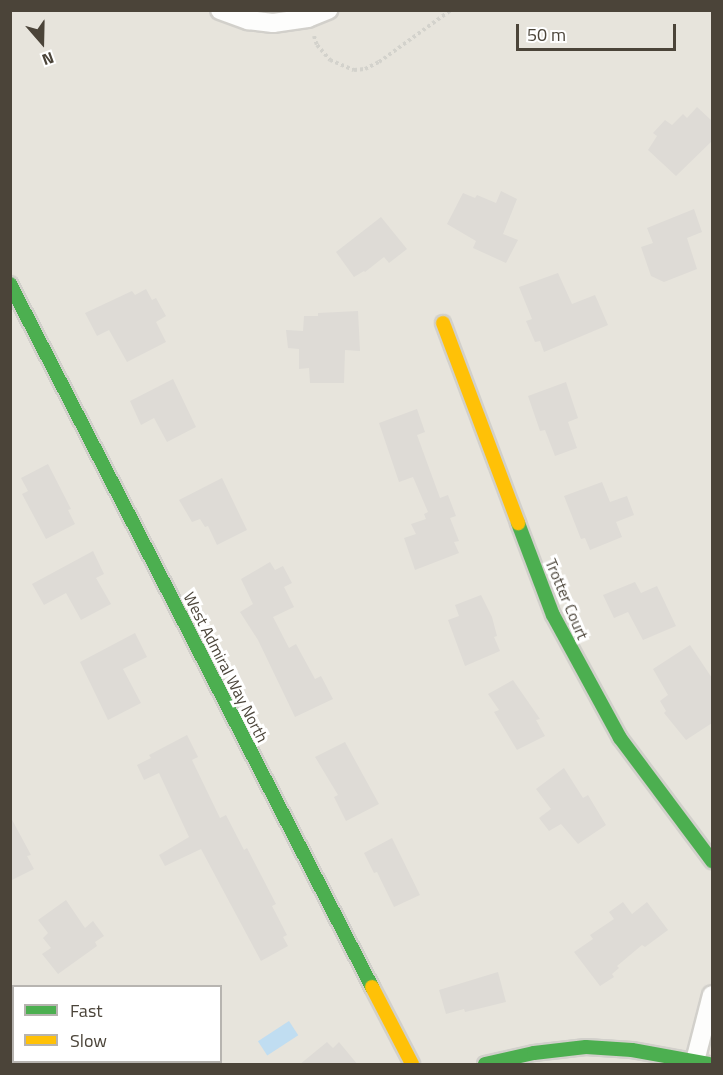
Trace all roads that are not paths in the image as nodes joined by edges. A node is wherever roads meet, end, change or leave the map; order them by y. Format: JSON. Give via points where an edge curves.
{"nodes":[{"id":1,"x":220,"y":10,"type":"edge"},
{"id":2,"x":328,"y":10,"type":"edge"},
{"id":3,"x":10,"y":284,"type":"edge"},
{"id":4,"x":443,"y":322,"type":"dead end"},
{"id":5,"x":712,"y":861,"type":"edge"},
{"id":6,"x":712,"y":994,"type":"edge"},
{"id":7,"x":702,"y":1063,"type":"edge"},
{"id":8,"x":412,"y":1065,"type":"edge"},
{"id":9,"x":485,"y":1065,"type":"edge"}],
"edges":[{"from":1,"to":2,"type":"street","via":[[248,20],[273,22],[308,18]]},
{"from":3,"to":8,"type":"street","name":"West Admiral Way North"},
{"from":4,"to":5,"type":"street","name":"Trotter Court","via":[[553,615],[620,738]]},
{"from":6,"to":7,"type":"street"},
{"from":7,"to":9,"type":"street","via":[[632,1050],[586,1047],[534,1053]]}]}
